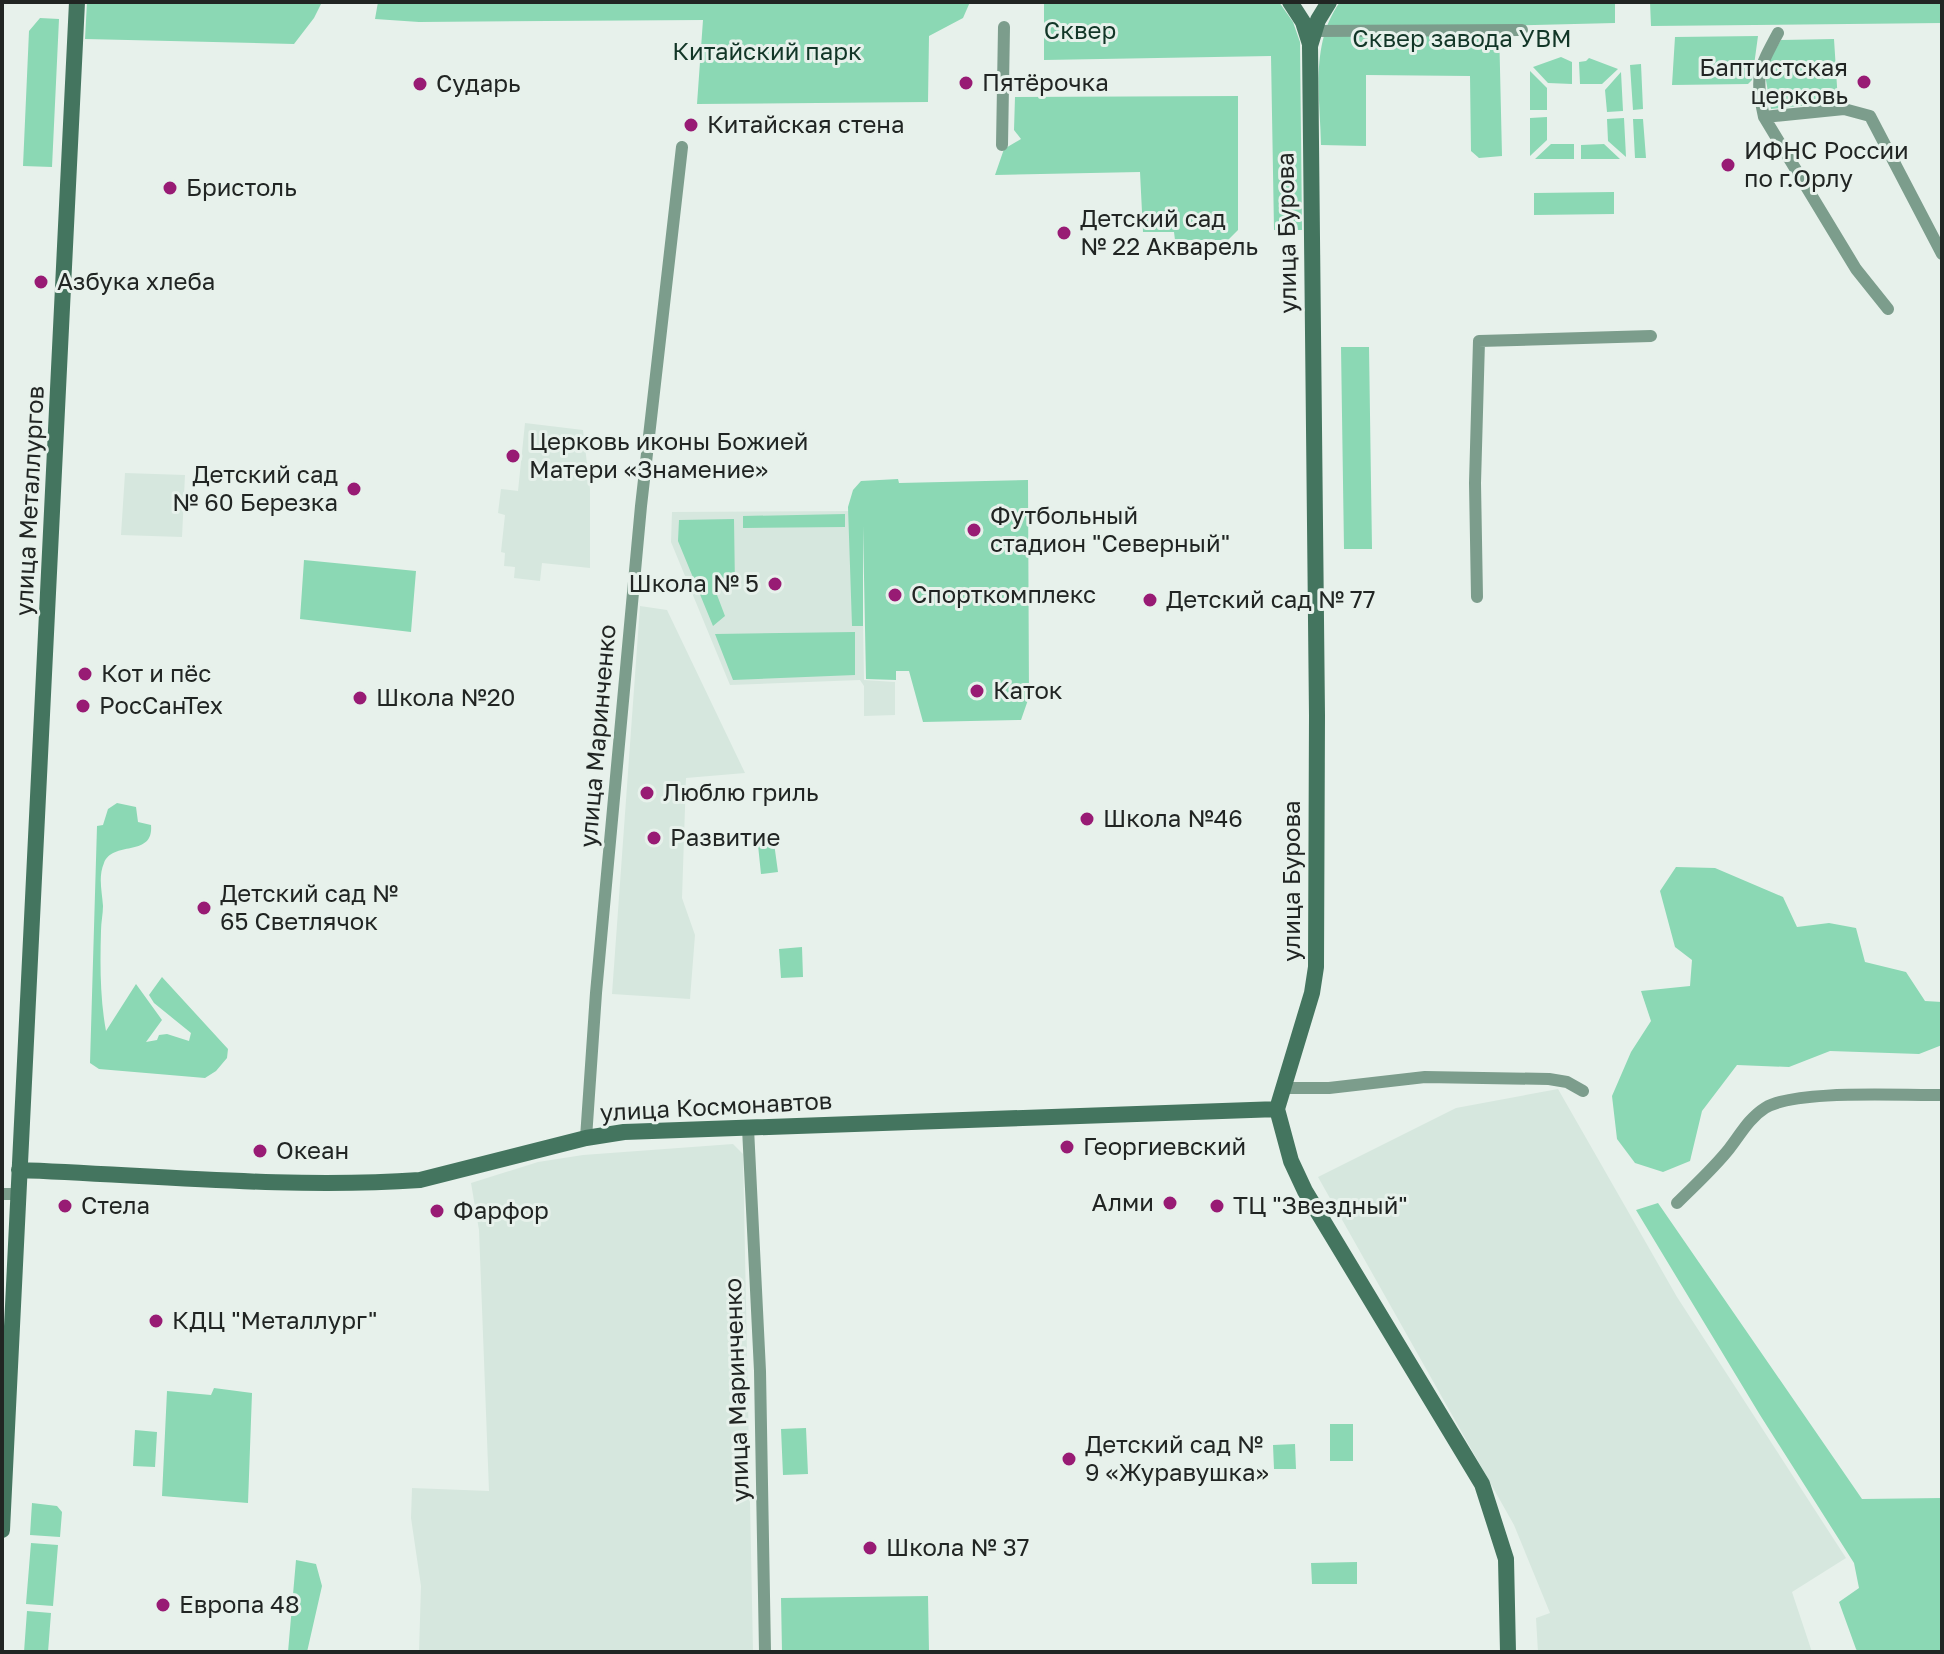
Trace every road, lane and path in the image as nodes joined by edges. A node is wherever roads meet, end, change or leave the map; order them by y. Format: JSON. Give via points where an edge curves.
{"nodes":[{"id":1,"x":77,"y":2,"type":"edge"},
{"id":2,"x":1290,"y":2,"type":"edge"},
{"id":3,"x":1329,"y":2,"type":"edge"},
{"id":4,"x":1004,"y":27,"type":"dead end"},
{"id":5,"x":1522,"y":30,"type":"dead end"},
{"id":6,"x":1778,"y":33,"type":"dead end"},
{"id":7,"x":1312,"y":38,"type":"junction"},
{"id":8,"x":1764,"y":117,"type":"junction"},
{"id":9,"x":1002,"y":145,"type":"dead end"},
{"id":10,"x":682,"y":147,"type":"dead end"},
{"id":11,"x":1942,"y":254,"type":"edge"},
{"id":12,"x":1888,"y":309,"type":"dead end"},
{"id":13,"x":1651,"y":336,"type":"dead end"},
{"id":14,"x":1477,"y":597,"type":"dead end"},
{"id":15,"x":1283,"y":1088,"type":"junction"},
{"id":16,"x":1583,"y":1091,"type":"dead end"},
{"id":17,"x":1942,"y":1095,"type":"edge"},
{"id":18,"x":1277,"y":1109,"type":"junction"},
{"id":19,"x":748,"y":1128,"type":"junction"},
{"id":20,"x":586,"y":1138,"type":"junction"},
{"id":21,"x":19,"y":1170,"type":"junction"},
{"id":22,"x":10,"y":1194,"type":"edge"},
{"id":23,"x":1677,"y":1203,"type":"dead end"},
{"id":24,"x":2,"y":1530,"type":"edge"},
{"id":25,"x":765,"y":1652,"type":"edge"},
{"id":26,"x":1508,"y":1652,"type":"edge"}],
"edges":[{"from":1,"to":21,"type":"main road","name":"улица Металлургов"},
{"from":2,"to":7,"type":"main road"},
{"from":3,"to":7,"type":"main road"},
{"from":4,"to":9,"type":"street"},
{"from":5,"to":7,"type":"street"},
{"from":6,"to":8,"type":"street","via":[[1758,71]]},
{"from":7,"to":15,"type":"main road","name":"улица Бурова","via":[[1316,967]]},
{"from":8,"to":11,"type":"street","via":[[1844,109],[1870,116]]},
{"from":8,"to":12,"type":"street","via":[[1856,269]]},
{"from":10,"to":20,"type":"street","name":"улица Маринченко","via":[[641,506]]},
{"from":13,"to":14,"type":"street","via":[[1479,341]]},
{"from":15,"to":16,"type":"street","via":[[1425,1077],[1549,1079]]},
{"from":15,"to":18,"type":"main road","name":"улица Бурова"},
{"from":17,"to":23,"type":"street","via":[[1782,1100],[1748,1122]]},
{"from":18,"to":19,"type":"main road","name":"улица Космонавтов"},
{"from":18,"to":26,"type":"main road","via":[[1305,1191],[1482,1484],[1506,1559]]},
{"from":19,"to":20,"type":"main road","name":"улица Космонавтов"},
{"from":19,"to":25,"type":"street","name":"улица Маринченко","via":[[760,1371]]},
{"from":20,"to":21,"type":"main road","name":"улица Космонавтов","via":[[420,1180],[392,1182]]},
{"from":21,"to":22,"type":"main road","name":"улица Металлургов"},
{"from":22,"to":24,"type":"main road","name":"улица Металлургов"}]}
